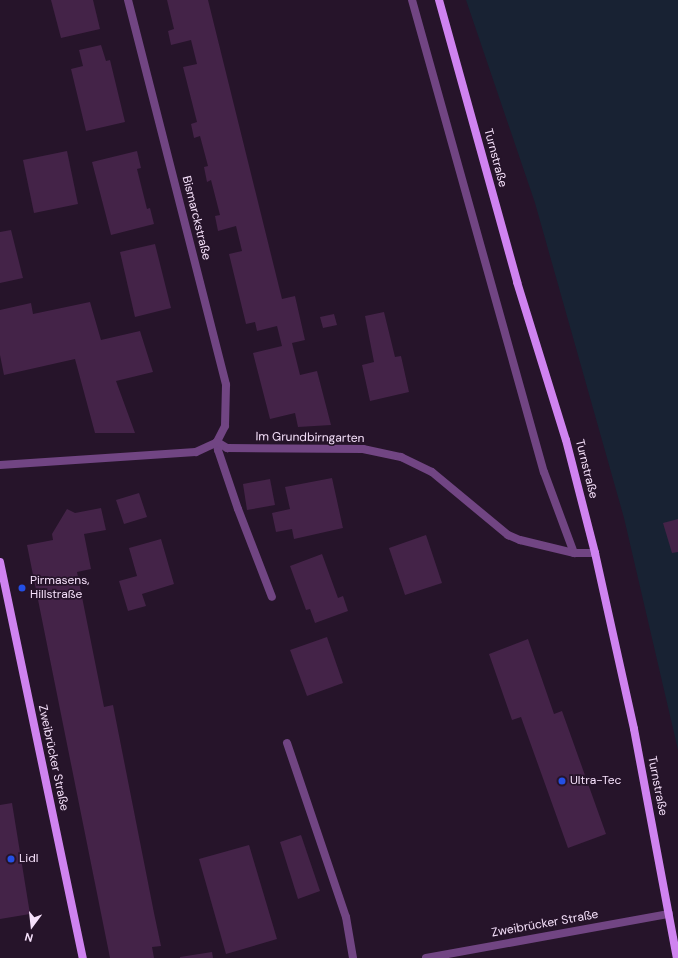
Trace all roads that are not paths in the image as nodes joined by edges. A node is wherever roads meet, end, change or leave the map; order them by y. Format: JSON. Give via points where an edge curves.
{"nodes":[{"id":1,"x":128,"y":0,"type":"edge"},
{"id":2,"x":412,"y":0,"type":"edge"},
{"id":3,"x":439,"y":0,"type":"edge"},
{"id":4,"x":217,"y":442,"type":"junction"},
{"id":5,"x":0,"y":465,"type":"edge"},
{"id":6,"x":574,"y":553,"type":"junction"},
{"id":7,"x":595,"y":553,"type":"junction"},
{"id":8,"x":0,"y":562,"type":"edge"},
{"id":9,"x":272,"y":598,"type":"dead end"},
{"id":10,"x":287,"y":744,"type":"dead end"},
{"id":11,"x":669,"y":914,"type":"junction"},
{"id":12,"x":676,"y":956,"type":"edge"},
{"id":13,"x":82,"y":958,"type":"edge"},
{"id":14,"x":353,"y":958,"type":"edge"},
{"id":15,"x":426,"y":958,"type":"edge"}],
"edges":[{"from":1,"to":4,"type":"street","name":"Bismarckstraße","via":[[226,385],[225,426]]},
{"from":2,"to":6,"type":"street","via":[[544,472]]},
{"from":3,"to":7,"type":"street","name":"Turnstraße","via":[[517,282],[566,440]]},
{"from":4,"to":5,"type":"street","via":[[196,452]]},
{"from":4,"to":6,"type":"street","name":"Im Grundbirngarten","via":[[228,448],[363,449],[401,457],[432,472],[508,535]]},
{"from":4,"to":9,"type":"street","via":[[238,509]]},
{"from":6,"to":7,"type":"street","name":"Im Grundbirngarten"},
{"from":7,"to":11,"type":"street","name":"Turnstraße","via":[[634,729]]},
{"from":8,"to":13,"type":"street","name":"Zweibrücker Straße"},
{"from":10,"to":14,"type":"street","via":[[346,917]]},
{"from":11,"to":12,"type":"street","name":"Turnstraße"},
{"from":11,"to":15,"type":"street","name":"Zweibrücker Straße"}]}
